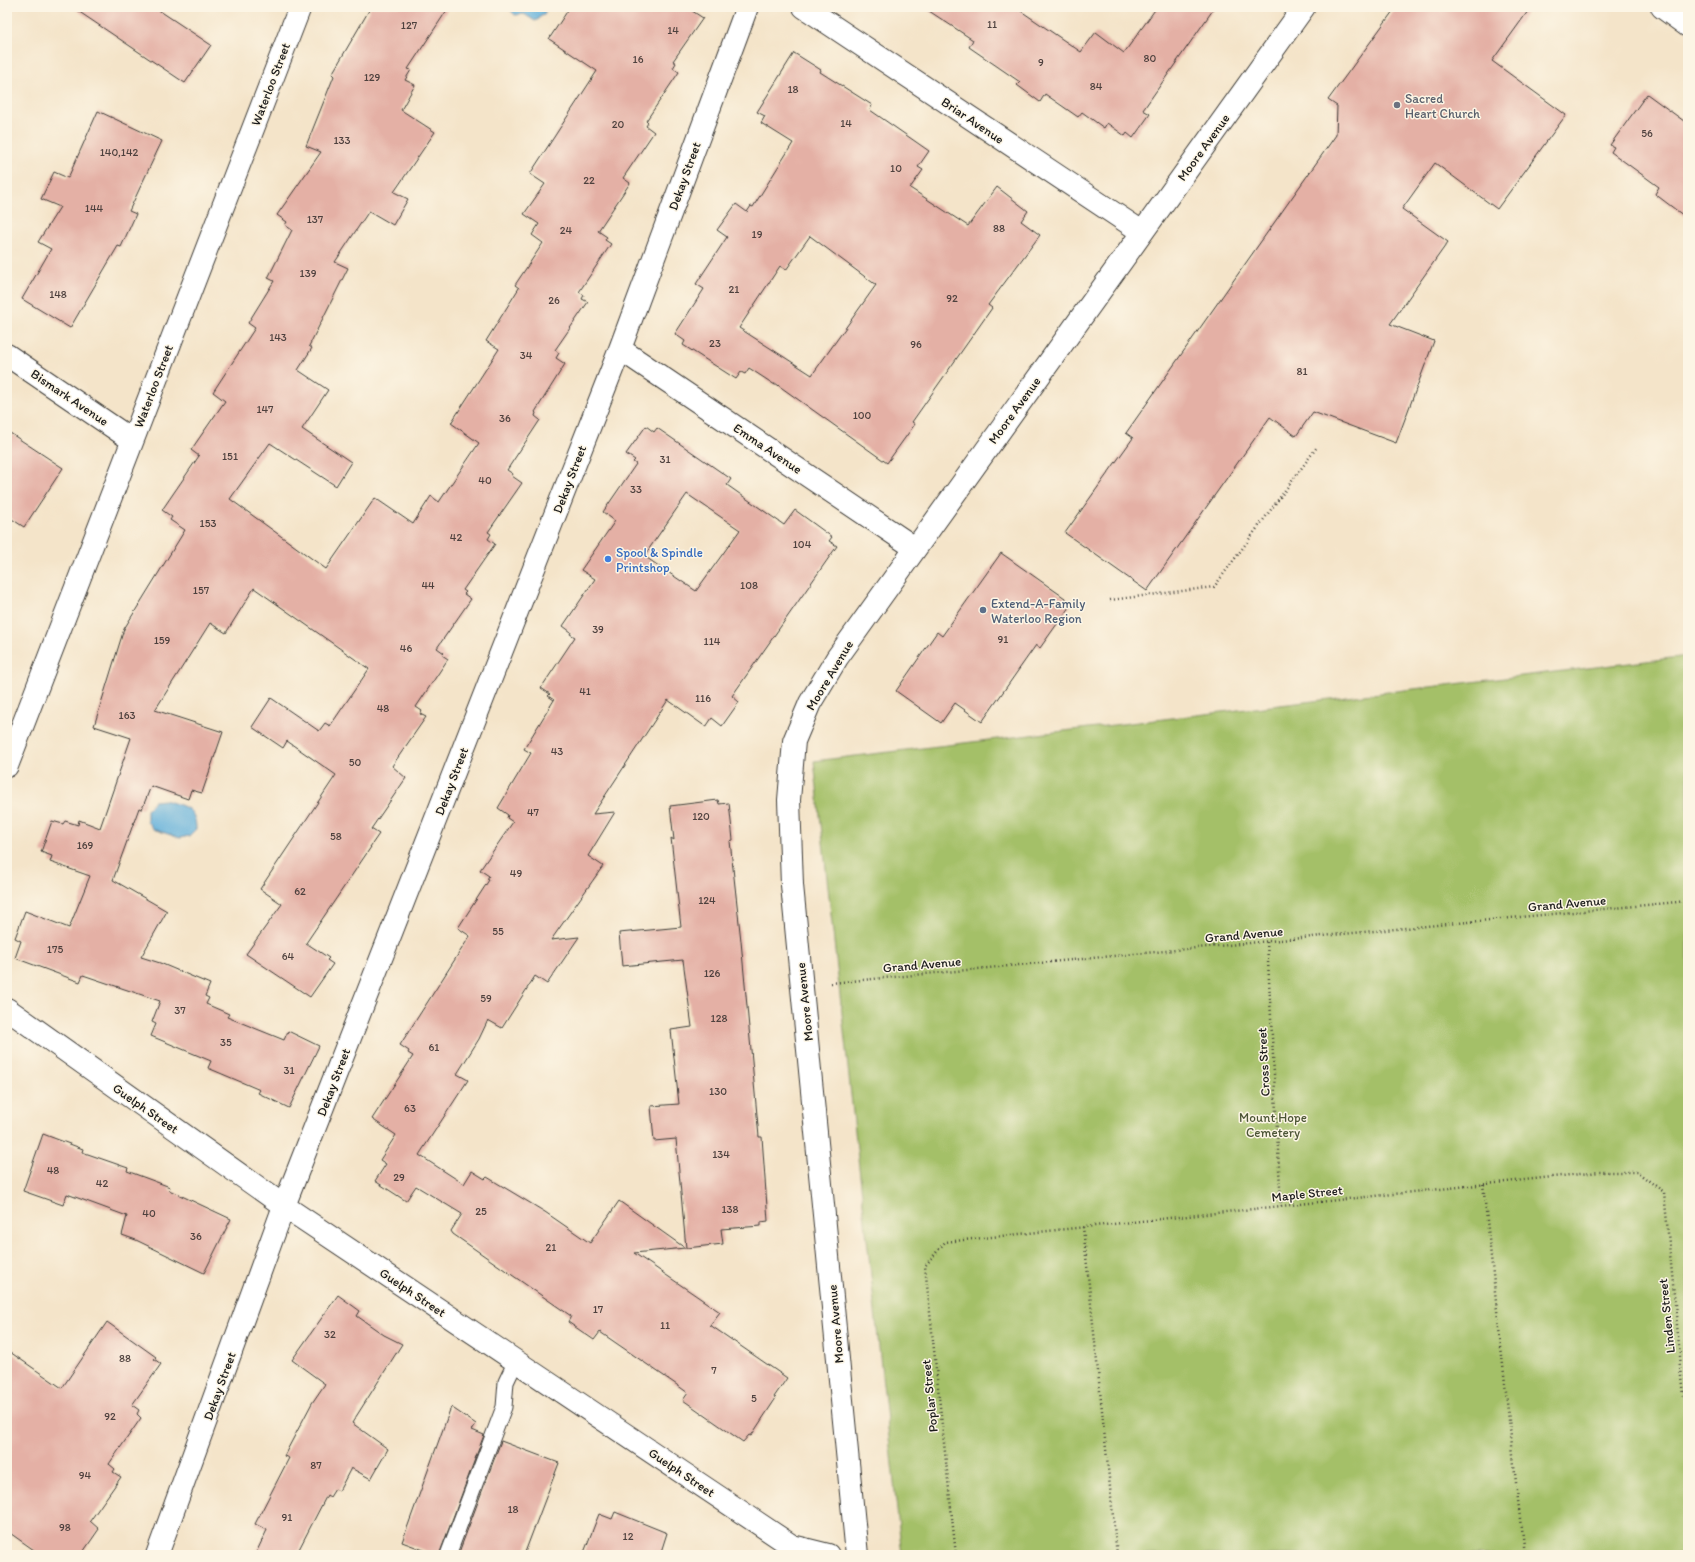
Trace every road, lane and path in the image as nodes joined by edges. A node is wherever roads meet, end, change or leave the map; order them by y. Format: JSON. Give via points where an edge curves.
{"nodes":[{"id":1,"x":300,"y":7,"type":"edge"},
{"id":2,"x":747,"y":7,"type":"edge"},
{"id":3,"x":804,"y":7,"type":"edge"},
{"id":4,"x":1304,"y":7,"type":"edge"},
{"id":5,"x":1662,"y":7,"type":"edge"},
{"id":6,"x":1688,"y":26,"type":"edge"},
{"id":7,"x":1142,"y":232,"type":"junction"},
{"id":8,"x":620,"y":349,"type":"junction"},
{"id":9,"x":7,"y":355,"type":"edge"},
{"id":10,"x":132,"y":440,"type":"junction"},
{"id":11,"x":1317,"y":447,"type":"dead end"},
{"id":12,"x":915,"y":548,"type":"junction"},
{"id":13,"x":1110,"y":600,"type":"dead end"},
{"id":14,"x":8,"y":761,"type":"edge"},
{"id":15,"x":1688,"y":901,"type":"edge"},
{"id":16,"x":1267,"y":942,"type":"junction"},
{"id":17,"x":802,"y":986,"type":"junction"},
{"id":18,"x":7,"y":1009,"type":"edge"},
{"id":19,"x":1483,"y":1184,"type":"junction"},
{"id":20,"x":1664,"y":1192,"type":"joint"},
{"id":21,"x":284,"y":1206,"type":"junction"},
{"id":22,"x":1281,"y":1206,"type":"junction"},
{"id":23,"x":1083,"y":1227,"type":"junction"},
{"id":24,"x":946,"y":1242,"type":"joint"},
{"id":25,"x":516,"y":1361,"type":"junction"},
{"id":26,"x":1688,"y":1438,"type":"edge"},
{"id":27,"x":157,"y":1555,"type":"edge"},
{"id":28,"x":448,"y":1555,"type":"edge"},
{"id":29,"x":828,"y":1555,"type":"edge"},
{"id":30,"x":857,"y":1555,"type":"edge"},
{"id":31,"x":956,"y":1555,"type":"edge"},
{"id":32,"x":1117,"y":1555,"type":"edge"},
{"id":33,"x":1524,"y":1555,"type":"edge"}],
"edges":[{"from":1,"to":10,"type":"street","name":"Waterloo Street"},
{"from":2,"to":8,"type":"street","name":"Dekay Street"},
{"from":3,"to":7,"type":"street","name":"Briar Avenue"},
{"from":4,"to":7,"type":"street","name":"Moore Avenue"},
{"from":5,"to":6,"type":"street"},
{"from":7,"to":12,"type":"street","name":"Moore Avenue"},
{"from":8,"to":12,"type":"street","name":"Emma Avenue"},
{"from":8,"to":21,"type":"street","name":"Dekay Street"},
{"from":9,"to":10,"type":"street","name":"Bismark Avenue"},
{"from":10,"to":14,"type":"street","name":"Waterloo Street"},
{"from":11,"to":13,"type":"path","via":[[1214,587]]},
{"from":12,"to":17,"type":"street","name":"Moore Avenue","via":[[837,658],[810,703],[794,741],[789,800],[792,885]]},
{"from":15,"to":16,"type":"path","name":"Grand Avenue"},
{"from":16,"to":17,"type":"path","name":"Grand Avenue"},
{"from":16,"to":22,"type":"path","name":"Cross Street"},
{"from":17,"to":30,"type":"street","name":"Moore Avenue"},
{"from":18,"to":21,"type":"street","name":"Guelph Street"},
{"from":19,"to":20,"type":"path","name":"Maple Street","via":[[1599,1172],[1637,1172]]},
{"from":19,"to":22,"type":"path","name":"Maple Street"},
{"from":19,"to":33,"type":"path"},
{"from":20,"to":26,"type":"path","name":"Linden Street"},
{"from":21,"to":25,"type":"street","name":"Guelph Street"},
{"from":21,"to":27,"type":"street","name":"Dekay Street"},
{"from":22,"to":23,"type":"path","name":"Maple Street"},
{"from":23,"to":24,"type":"path","name":"Maple Street"},
{"from":23,"to":32,"type":"path"},
{"from":24,"to":31,"type":"path","name":"Poplar Street","via":[[925,1266]]},
{"from":25,"to":28,"type":"lane","via":[[506,1382],[504,1407]]},
{"from":25,"to":29,"type":"street","name":"Guelph Street","via":[[792,1546]]}]}
